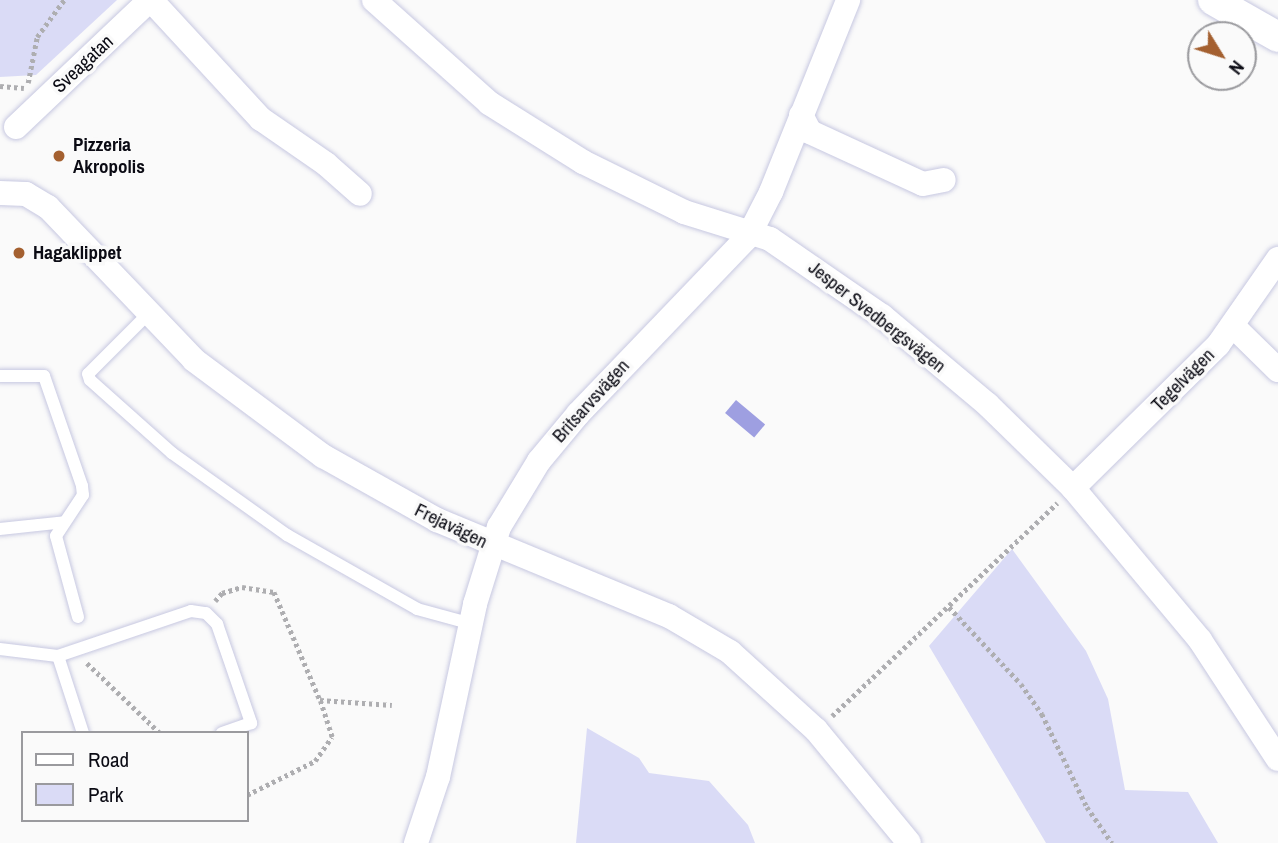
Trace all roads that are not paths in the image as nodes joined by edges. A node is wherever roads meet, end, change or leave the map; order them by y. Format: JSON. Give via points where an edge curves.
{"nodes":[{"id":1,"x":151,"y":0,"type":"edge"},
{"id":2,"x":374,"y":0,"type":"edge"},
{"id":3,"x":848,"y":0,"type":"edge"},
{"id":4,"x":1213,"y":0,"type":"edge"},
{"id":5,"x":1278,"y":37,"type":"edge"},
{"id":6,"x":801,"y":115,"type":"junction"},
{"id":7,"x":16,"y":127,"type":"dead end"},
{"id":8,"x":944,"y":180,"type":"dead end"},
{"id":9,"x":0,"y":193,"type":"edge"},
{"id":10,"x":360,"y":194,"type":"dead end"},
{"id":11,"x":750,"y":233,"type":"junction"},
{"id":12,"x":1278,"y":258,"type":"edge"},
{"id":13,"x":147,"y":315,"type":"junction"},
{"id":14,"x":1233,"y":326,"type":"junction"},
{"id":15,"x":1278,"y":370,"type":"edge"},
{"id":16,"x":0,"y":376,"type":"edge"},
{"id":17,"x":1073,"y":488,"type":"junction"},
{"id":18,"x":65,"y":522,"type":"junction"},
{"id":19,"x":0,"y":529,"type":"edge"},
{"id":20,"x":490,"y":546,"type":"junction"},
{"id":21,"x":78,"y":617,"type":"dead end"},
{"id":22,"x":472,"y":624,"type":"junction"},
{"id":23,"x":0,"y":649,"type":"edge"},
{"id":24,"x":58,"y":656,"type":"junction"},
{"id":25,"x":82,"y":731,"type":"edge"},
{"id":26,"x":228,"y":731,"type":"edge"},
{"id":27,"x":1278,"y":760,"type":"edge"},
{"id":28,"x":416,"y":843,"type":"edge"},
{"id":29,"x":909,"y":843,"type":"edge"}],
"edges":[{"from":1,"to":7,"type":"street","name":"Sveagatan"},
{"from":1,"to":10,"type":"street","via":[[261,119]]},
{"from":2,"to":11,"type":"street","name":"Jesper Svedbergsvägen","via":[[489,103],[583,162],[684,212]]},
{"from":3,"to":6,"type":"street","name":"Britsarvsvägen"},
{"from":4,"to":5,"type":"street"},
{"from":6,"to":8,"type":"street","via":[[810,132],[923,184]]},
{"from":6,"to":11,"type":"street","name":"Britsarvsvägen"},
{"from":9,"to":13,"type":"street","name":"Frejavägen","via":[[26,194],[48,207]]},
{"from":11,"to":17,"type":"street","name":"Jesper Svedbergsvägen","via":[[806,261],[882,316],[988,405]]},
{"from":11,"to":20,"type":"street","name":"Britsarvsvägen","via":[[632,355],[539,461]]},
{"from":12,"to":14,"type":"street","name":"Tegelvägen"},
{"from":13,"to":20,"type":"street","name":"Frejavägen","via":[[194,360],[323,456]]},
{"from":13,"to":22,"type":"lane","via":[[88,374],[90,380],[172,453],[287,535],[417,608]]},
{"from":14,"to":15,"type":"street"},
{"from":14,"to":17,"type":"street","name":"Tegelvägen"},
{"from":16,"to":18,"type":"lane","via":[[44,376],[82,486],[83,495]]},
{"from":17,"to":27,"type":"street","name":"Jesper Svedbergsvägen","via":[[1200,640]]},
{"from":18,"to":19,"type":"lane"},
{"from":18,"to":21,"type":"lane","via":[[56,536]]},
{"from":20,"to":22,"type":"street","name":"Britsarvsvägen"},
{"from":20,"to":29,"type":"street","name":"Frejavägen","via":[[685,625],[730,652],[816,730]]},
{"from":22,"to":28,"type":"street","name":"Britsarvsvägen","via":[[438,778]]},
{"from":23,"to":24,"type":"lane"},
{"from":24,"to":25,"type":"lane"},
{"from":24,"to":26,"type":"lane","via":[[191,611],[206,613],[217,624],[251,723]]}]}
